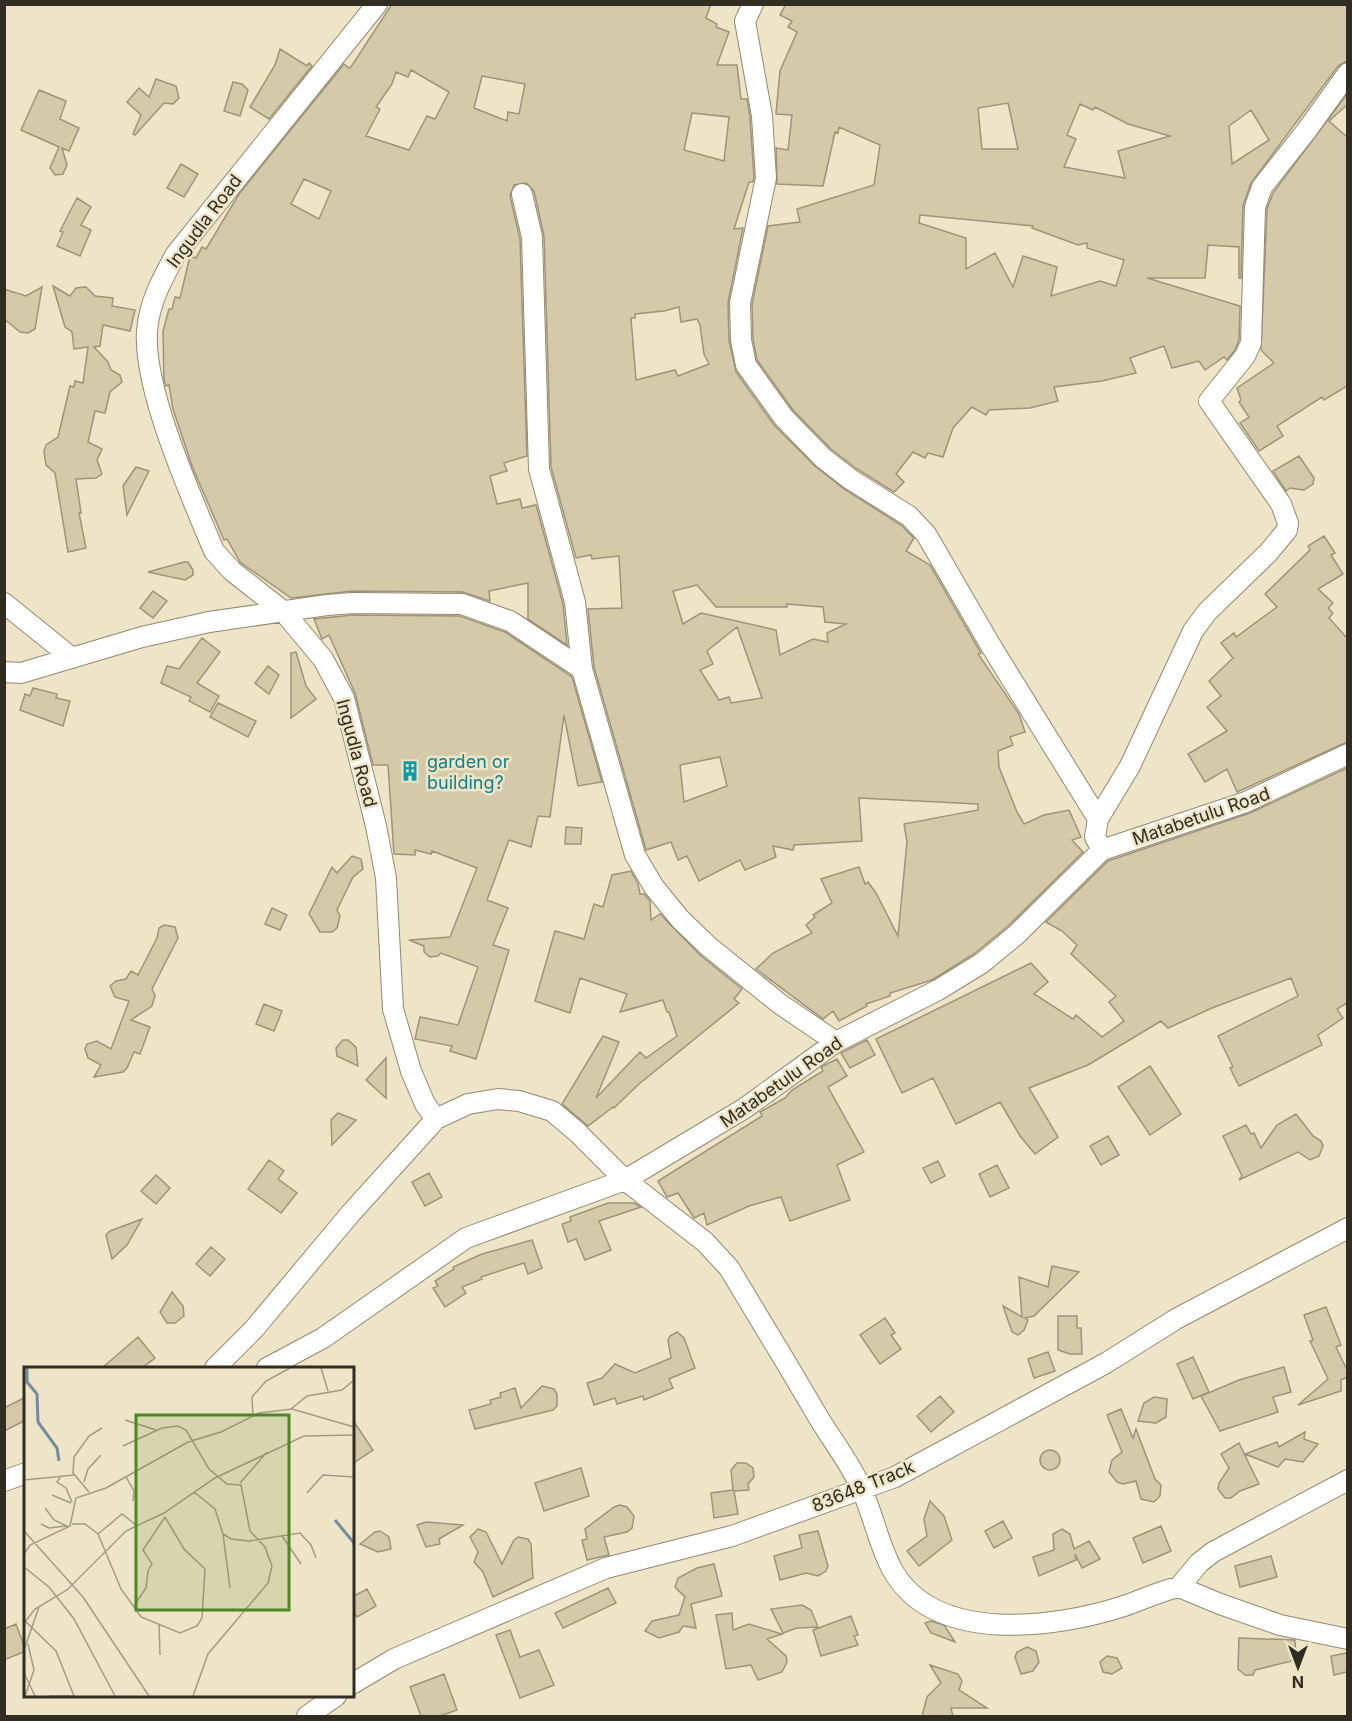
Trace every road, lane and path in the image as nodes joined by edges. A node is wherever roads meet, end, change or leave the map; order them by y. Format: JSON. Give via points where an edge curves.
{"nodes":[{"id":1,"x":377,"y":4,"type":"edge"},
{"id":2,"x":753,"y":4,"type":"edge"},
{"id":3,"x":1347,"y":73,"type":"edge"},
{"id":4,"x":522,"y":194,"type":"dead end"},
{"id":5,"x":4,"y":603,"type":"edge"},
{"id":6,"x":283,"y":611,"type":"junction"},
{"id":7,"x":72,"y":658,"type":"junction"},
{"id":8,"x":582,"y":669,"type":"junction"},
{"id":9,"x":4,"y":672,"type":"edge"},
{"id":10,"x":1347,"y":754,"type":"edge"},
{"id":11,"x":1098,"y":819,"type":"junction"},
{"id":12,"x":1102,"y":850,"type":"junction"},
{"id":13,"x":836,"y":1042,"type":"junction"},
{"id":14,"x":436,"y":1119,"type":"junction"},
{"id":15,"x":625,"y":1180,"type":"junction"},
{"id":16,"x":1347,"y":1228,"type":"edge"},
{"id":17,"x":216,"y":1367,"type":"edge"},
{"id":18,"x":269,"y":1367,"type":"edge"},
{"id":19,"x":24,"y":1474,"type":"edge"},
{"id":20,"x":1347,"y":1480,"type":"edge"},
{"id":21,"x":4,"y":1481,"type":"edge"},
{"id":22,"x":862,"y":1489,"type":"junction"},
{"id":23,"x":1179,"y":1587,"type":"junction"},
{"id":24,"x":1347,"y":1639,"type":"edge"},
{"id":25,"x":354,"y":1683,"type":"edge"},
{"id":26,"x":334,"y":1697,"type":"edge"},
{"id":27,"x":314,"y":1714,"type":"edge"}],
"edges":[{"from":1,"to":6,"type":"street","name":"Ingudla Road","via":[[189,236],[163,277],[150,310],[147,333],[153,384],[214,551],[232,571]]},
{"from":2,"to":11,"type":"street","via":[[745,21],[762,116],[766,178],[740,303],[746,365],[784,418],[823,458],[909,516],[926,534]]},
{"from":3,"to":11,"type":"street","via":[[1262,187],[1255,207],[1251,343],[1209,401],[1281,504],[1287,530],[1193,631],[1130,766]]},
{"from":4,"to":8,"type":"street","via":[[532,237],[538,469],[575,602]]},
{"from":5,"to":7,"type":"street"},
{"from":6,"to":7,"type":"street","via":[[209,622]]},
{"from":6,"to":8,"type":"street","via":[[353,603],[462,604],[510,621]]},
{"from":6,"to":14,"type":"street","name":"Ingudla Road","via":[[323,659],[344,698],[386,878],[393,1009],[411,1071]]},
{"from":7,"to":9,"type":"street","via":[[21,673]]},
{"from":8,"to":13,"type":"street","via":[[635,855],[654,887],[708,946],[780,1004]]},
{"from":10,"to":12,"type":"street","name":"Matabetulu Road","via":[[1246,802]]},
{"from":11,"to":12,"type":"street","via":[[1095,837]]},
{"from":12,"to":13,"type":"street","name":"Matabetulu Road","via":[[982,963]]},
{"from":13,"to":15,"type":"street","name":"Matabetulu Road","via":[[745,1108]]},
{"from":14,"to":15,"type":"street","via":[[468,1104],[498,1099],[552,1111]]},
{"from":14,"to":17,"type":"street","via":[[254,1329]]},
{"from":15,"to":18,"type":"street","name":"Matabetulu Road","via":[[466,1238],[323,1338]]},
{"from":15,"to":22,"type":"street","via":[[675,1217],[729,1268]]},
{"from":16,"to":22,"type":"street","name":"83648 Track","via":[[1176,1318],[1053,1393],[895,1477]]},
{"from":19,"to":21,"type":"street"},
{"from":20,"to":23,"type":"street","via":[[1213,1552]]},
{"from":22,"to":23,"type":"street","via":[[894,1572],[915,1595],[955,1618],[982,1624],[1053,1620],[1122,1606]]},
{"from":22,"to":25,"type":"street","name":"83648 Track","via":[[732,1536],[606,1568],[394,1659]]},
{"from":23,"to":24,"type":"street","via":[[1280,1625]]},
{"from":26,"to":27,"type":"street"}]}
